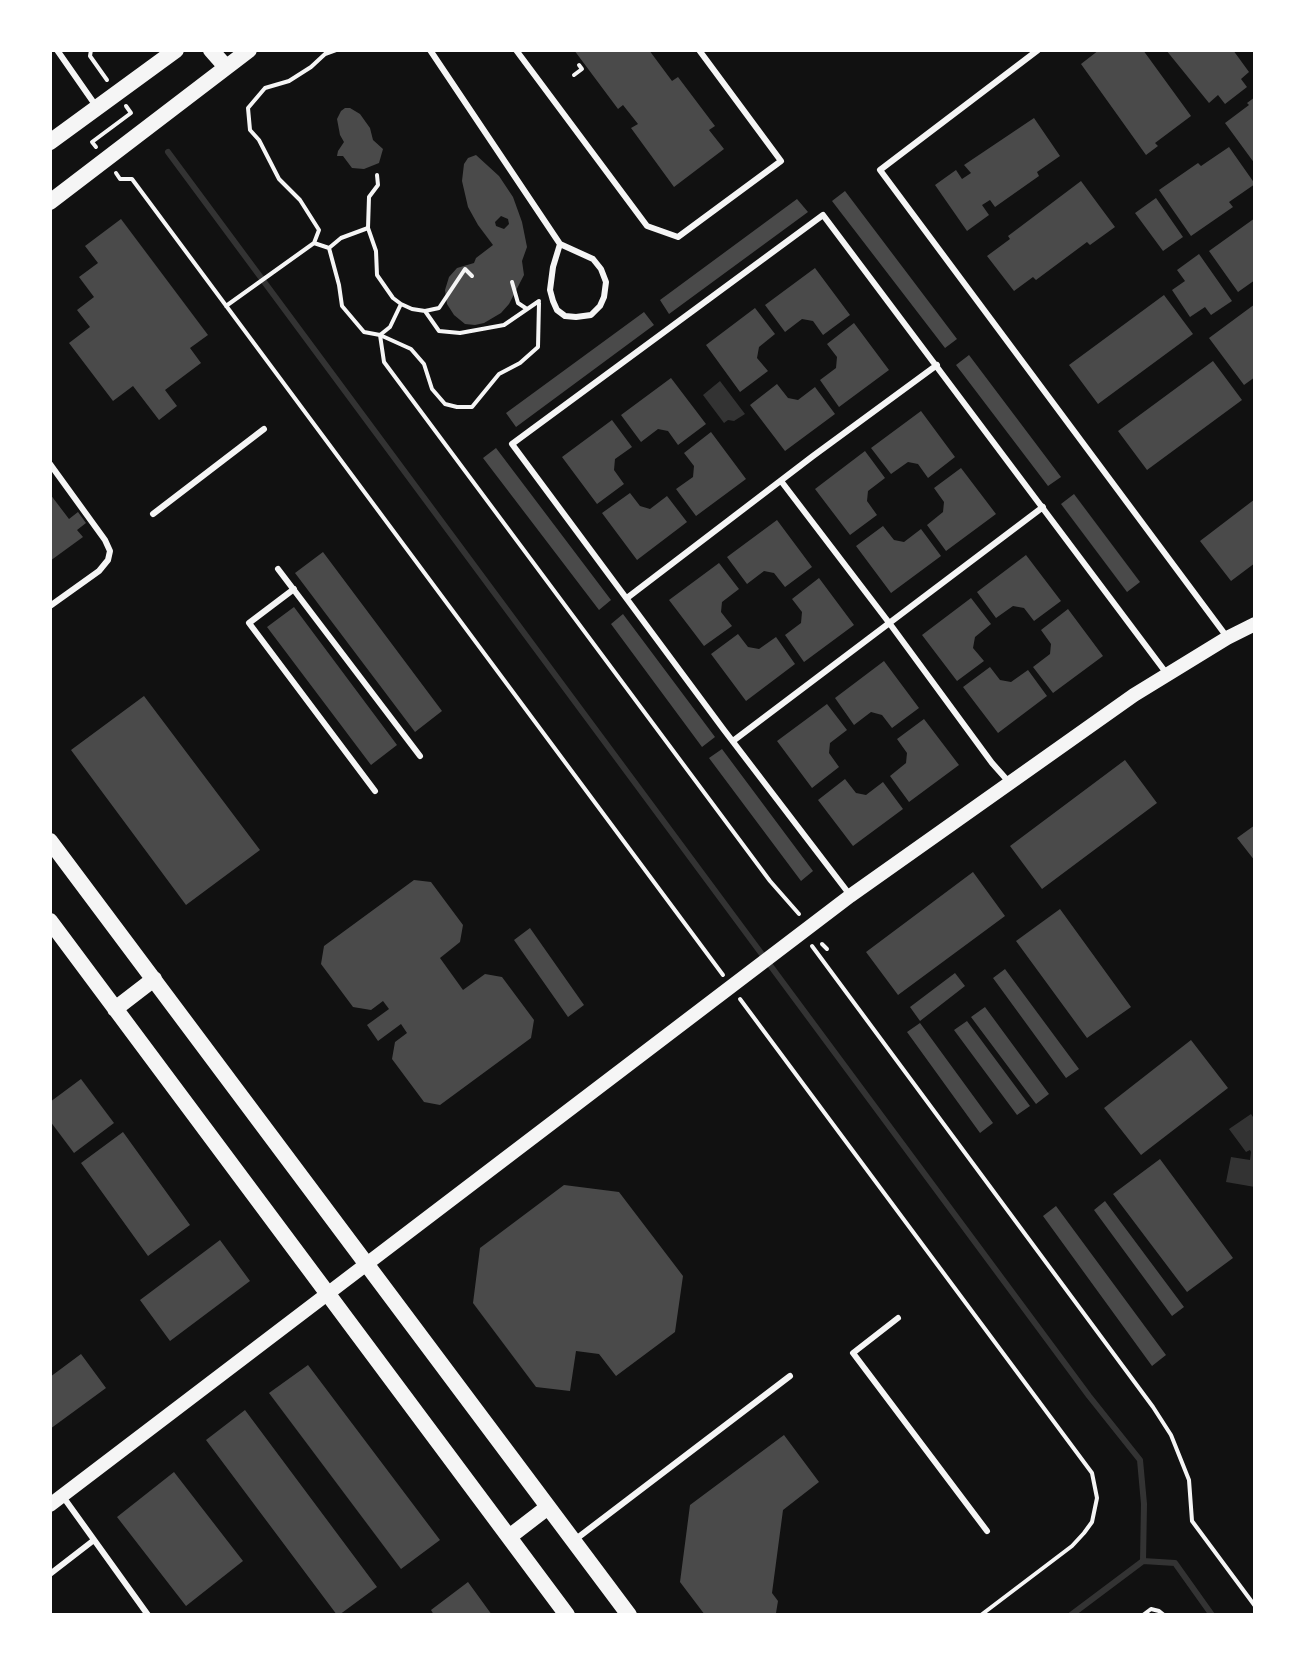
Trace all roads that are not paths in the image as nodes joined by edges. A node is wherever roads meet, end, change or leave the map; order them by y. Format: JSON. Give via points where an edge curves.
{"nodes":[{"id":1,"x":176,"y":50,"type":"edge"},
{"id":2,"x":211,"y":50,"type":"edge"},
{"id":3,"x":249,"y":50,"type":"edge"},
{"id":4,"x":430,"y":50,"type":"edge"},
{"id":5,"x":516,"y":50,"type":"edge"},
{"id":6,"x":699,"y":50,"type":"edge"},
{"id":7,"x":1038,"y":50,"type":"edge"},
{"id":8,"x":58,"y":51,"type":"edge"},
{"id":9,"x":50,"y":59,"type":"edge"},
{"id":10,"x":226,"y":67,"type":"junction"},
{"id":11,"x":97,"y":107,"type":"junction"},
{"id":12,"x":50,"y":142,"type":"edge"},
{"id":13,"x":50,"y":202,"type":"edge"},
{"id":14,"x":560,"y":244,"type":"junction"},
{"id":15,"x":937,"y":365,"type":"junction"},
{"id":16,"x":264,"y":429,"type":"dead end"},
{"id":17,"x":50,"y":464,"type":"edge"},
{"id":18,"x":781,"y":481,"type":"junction"},
{"id":19,"x":1043,"y":507,"type":"junction"},
{"id":20,"x":153,"y":514,"type":"dead end"},
{"id":21,"x":278,"y":569,"type":"dead end"},
{"id":22,"x":294,"y":589,"type":"junction"},
{"id":23,"x":627,"y":598,"type":"junction"},
{"id":24,"x":50,"y":606,"type":"edge"},
{"id":25,"x":890,"y":624,"type":"junction"},
{"id":26,"x":1255,"y":624,"type":"edge"},
{"id":27,"x":1227,"y":638,"type":"junction"},
{"id":28,"x":1167,"y":674,"type":"junction"},
{"id":29,"x":733,"y":741,"type":"junction"},
{"id":30,"x":420,"y":756,"type":"dead end"},
{"id":31,"x":1011,"y":783,"type":"junction"},
{"id":32,"x":375,"y":791,"type":"dead end"},
{"id":33,"x":50,"y":841,"type":"edge"},
{"id":34,"x":850,"y":896,"type":"junction"},
{"id":35,"x":50,"y":921,"type":"edge"},
{"id":36,"x":154,"y":979,"type":"junction"},
{"id":37,"x":115,"y":1009,"type":"junction"},
{"id":38,"x":366,"y":1263,"type":"junction"},
{"id":39,"x":327,"y":1293,"type":"junction"},
{"id":40,"x":898,"y":1318,"type":"dead end"},
{"id":41,"x":790,"y":1376,"type":"dead end"},
{"id":42,"x":56,"y":1500,"type":"edge"},
{"id":43,"x":548,"y":1507,"type":"junction"},
{"id":44,"x":987,"y":1531,"type":"dead end"},
{"id":45,"x":509,"y":1537,"type":"junction"},
{"id":46,"x":94,"y":1540,"type":"junction"},
{"id":47,"x":573,"y":1540,"type":"junction"},
{"id":48,"x":50,"y":1574,"type":"edge"},
{"id":49,"x":148,"y":1615,"type":"edge"},
{"id":50,"x":567,"y":1615,"type":"edge"},
{"id":51,"x":629,"y":1615,"type":"edge"}],
"edges":[{"from":1,"to":11,"type":"main road"},
{"from":2,"to":10,"type":"main road"},
{"from":3,"to":10,"type":"main road"},
{"from":4,"to":14,"type":"lane"},
{"from":5,"to":6,"type":"lane","via":[[647,226],[678,237],[781,161]]},
{"from":7,"to":27,"type":"lane","via":[[880,170]]},
{"from":8,"to":9,"type":"lane"},
{"from":8,"to":11,"type":"lane"},
{"from":10,"to":13,"type":"main road"},
{"from":11,"to":12,"type":"main road"},
{"from":14,"to":14,"type":"lane","via":[[593,259],[601,269],[604,297],[591,315],[565,316],[553,301],[550,290]]},
{"from":15,"to":18,"type":"lane"},
{"from":15,"to":19,"type":"lane"},
{"from":15,"to":23,"type":"lane","via":[[823,215],[512,444]]},
{"from":16,"to":20,"type":"lane"},
{"from":17,"to":24,"type":"lane","via":[[110,551],[99,571]]},
{"from":18,"to":23,"type":"lane"},
{"from":18,"to":25,"type":"lane"},
{"from":19,"to":25,"type":"lane"},
{"from":19,"to":28,"type":"lane"},
{"from":21,"to":22,"type":"lane"},
{"from":22,"to":30,"type":"lane"},
{"from":22,"to":32,"type":"lane","via":[[249,623]]},
{"from":23,"to":29,"type":"lane"},
{"from":25,"to":29,"type":"lane"},
{"from":25,"to":31,"type":"lane"},
{"from":26,"to":27,"type":"street"},
{"from":27,"to":28,"type":"street"},
{"from":28,"to":31,"type":"street"},
{"from":29,"to":34,"type":"lane"},
{"from":31,"to":34,"type":"street"},
{"from":33,"to":36,"type":"main road"},
{"from":34,"to":38,"type":"street"},
{"from":35,"to":37,"type":"main road"},
{"from":36,"to":37,"type":"main road"},
{"from":36,"to":38,"type":"main road"},
{"from":37,"to":39,"type":"main road"},
{"from":38,"to":39,"type":"street"},
{"from":38,"to":43,"type":"main road"},
{"from":39,"to":42,"type":"street"},
{"from":39,"to":45,"type":"main road"},
{"from":40,"to":44,"type":"lane","via":[[853,1353]]},
{"from":41,"to":47,"type":"lane"},
{"from":42,"to":46,"type":"lane"},
{"from":43,"to":45,"type":"main road"},
{"from":43,"to":47,"type":"main road"},
{"from":45,"to":50,"type":"main road"},
{"from":46,"to":48,"type":"lane"},
{"from":46,"to":49,"type":"lane"},
{"from":47,"to":51,"type":"main road"}]}
